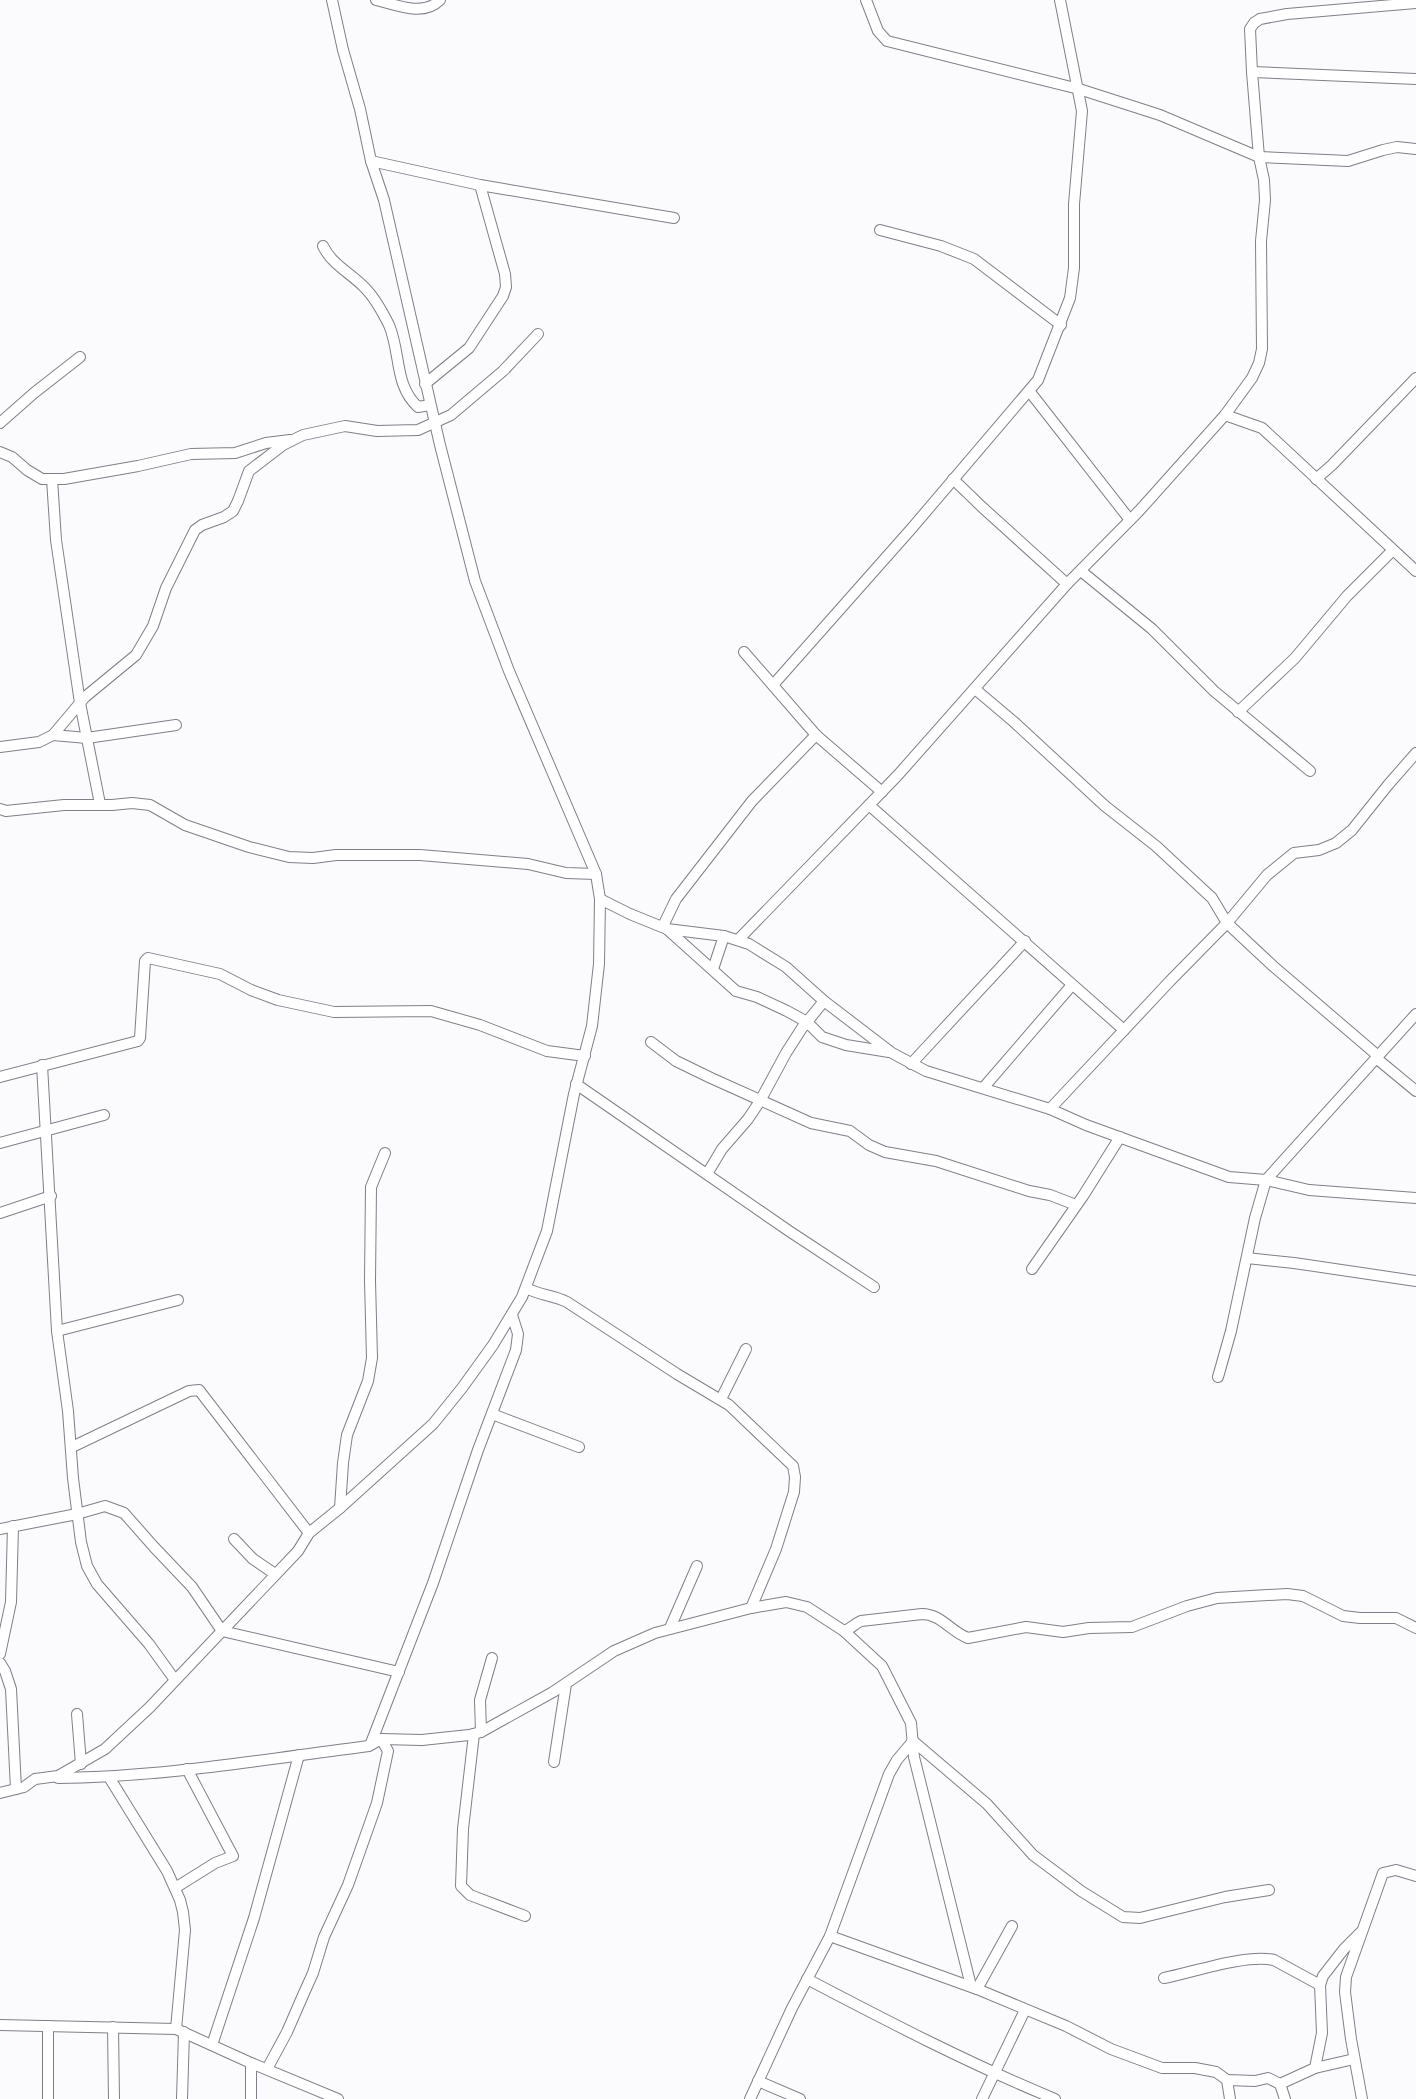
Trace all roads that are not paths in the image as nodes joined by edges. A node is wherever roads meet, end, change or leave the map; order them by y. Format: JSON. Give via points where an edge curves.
{"nodes":[{"id":1,"x":332,"y":0,"type":"edge"},
{"id":2,"x":376,"y":0,"type":"edge"},
{"id":3,"x":440,"y":0,"type":"edge"},
{"id":4,"x":866,"y":0,"type":"edge"},
{"id":5,"x":1060,"y":0,"type":"edge"},
{"id":6,"x":1416,"y":3,"type":"edge"},
{"id":7,"x":1252,"y":72,"type":"junction"},
{"id":8,"x":1416,"y":79,"type":"edge"},
{"id":9,"x":1079,"y":89,"type":"junction"},
{"id":10,"x":1416,"y":149,"type":"edge"},
{"id":11,"x":1259,"y":157,"type":"junction"},
{"id":12,"x":371,"y":161,"type":"junction"},
{"id":13,"x":480,"y":185,"type":"junction"},
{"id":14,"x":674,"y":218,"type":"dead end"},
{"id":15,"x":880,"y":230,"type":"dead end"},
{"id":16,"x":323,"y":246,"type":"dead end"},
{"id":17,"x":1061,"y":325,"type":"junction"},
{"id":18,"x":538,"y":334,"type":"dead end"},
{"id":19,"x":80,"y":357,"type":"dead end"},
{"id":20,"x":1416,"y":378,"type":"edge"},
{"id":21,"x":425,"y":384,"type":"junction"},
{"id":22,"x":1030,"y":391,"type":"junction"},
{"id":23,"x":430,"y":405,"type":"junction"},
{"id":24,"x":1225,"y":415,"type":"junction"},
{"id":25,"x":435,"y":421,"type":"junction"},
{"id":26,"x":0,"y":423,"type":"edge"},
{"id":27,"x":293,"y":440,"type":"junction"},
{"id":28,"x":0,"y":452,"type":"edge"},
{"id":29,"x":953,"y":478,"type":"junction"},
{"id":30,"x":52,"y":479,"type":"junction"},
{"id":31,"x":1316,"y":479,"type":"junction"},
{"id":32,"x":1130,"y":520,"type":"junction"},
{"id":33,"x":1392,"y":551,"type":"junction"},
{"id":34,"x":1081,"y":571,"type":"junction"},
{"id":35,"x":1416,"y":571,"type":"edge"},
{"id":36,"x":1067,"y":584,"type":"junction"},
{"id":37,"x":744,"y":652,"type":"dead end"},
{"id":38,"x":773,"y":685,"type":"junction"},
{"id":39,"x":975,"y":689,"type":"junction"},
{"id":40,"x":80,"y":702,"type":"junction"},
{"id":41,"x":1238,"y":712,"type":"junction"},
{"id":42,"x":176,"y":724,"type":"dead end"},
{"id":43,"x":816,"y":734,"type":"junction"},
{"id":44,"x":53,"y":735,"type":"junction"},
{"id":45,"x":88,"y":738,"type":"junction"},
{"id":46,"x":0,"y":747,"type":"edge"},
{"id":47,"x":1416,"y":754,"type":"edge"},
{"id":48,"x":1310,"y":771,"type":"dead end"},
{"id":49,"x":882,"y":792,"type":"junction"},
{"id":50,"x":100,"y":804,"type":"junction"},
{"id":51,"x":869,"y":806,"type":"junction"},
{"id":52,"x":0,"y":809,"type":"edge"},
{"id":53,"x":596,"y":874,"type":"junction"},
{"id":54,"x":600,"y":899,"type":"junction"},
{"id":55,"x":1227,"y":923,"type":"junction"},
{"id":56,"x":665,"y":928,"type":"junction"},
{"id":57,"x":724,"y":936,"type":"junction"},
{"id":58,"x":738,"y":940,"type":"junction"},
{"id":59,"x":1025,"y":941,"type":"junction"},
{"id":60,"x":713,"y":969,"type":"junction"},
{"id":61,"x":1072,"y":985,"type":"junction"},
{"id":62,"x":824,"y":1001,"type":"junction"},
{"id":63,"x":1416,"y":1014,"type":"edge"},
{"id":64,"x":807,"y":1022,"type":"junction"},
{"id":65,"x":1124,"y":1030,"type":"junction"},
{"id":66,"x":651,"y":1042,"type":"dead end"},
{"id":67,"x":892,"y":1053,"type":"junction"},
{"id":68,"x":585,"y":1056,"type":"junction"},
{"id":69,"x":1377,"y":1057,"type":"junction"},
{"id":70,"x":911,"y":1064,"type":"junction"},
{"id":71,"x":43,"y":1065,"type":"junction"},
{"id":72,"x":0,"y":1077,"type":"edge"},
{"id":73,"x":576,"y":1084,"type":"junction"},
{"id":74,"x":984,"y":1087,"type":"junction"},
{"id":75,"x":1416,"y":1091,"type":"edge"},
{"id":76,"x":760,"y":1101,"type":"junction"},
{"id":77,"x":1050,"y":1109,"type":"junction"},
{"id":78,"x":104,"y":1115,"type":"dead end"},
{"id":79,"x":47,"y":1130,"type":"junction"},
{"id":80,"x":1119,"y":1137,"type":"junction"},
{"id":81,"x":0,"y":1143,"type":"edge"},
{"id":82,"x":385,"y":1153,"type":"dead end"},
{"id":83,"x":707,"y":1174,"type":"junction"},
{"id":84,"x":1266,"y":1180,"type":"junction"},
{"id":85,"x":51,"y":1196,"type":"junction"},
{"id":86,"x":1416,"y":1198,"type":"edge"},
{"id":87,"x":1076,"y":1205,"type":"junction"},
{"id":88,"x":0,"y":1213,"type":"edge"},
{"id":89,"x":1247,"y":1258,"type":"junction"},
{"id":90,"x":1032,"y":1269,"type":"dead end"},
{"id":91,"x":1416,"y":1281,"type":"edge"},
{"id":92,"x":874,"y":1287,"type":"dead end"},
{"id":93,"x":526,"y":1288,"type":"junction"},
{"id":94,"x":178,"y":1300,"type":"dead end"},
{"id":95,"x":512,"y":1315,"type":"junction"},
{"id":96,"x":57,"y":1331,"type":"junction"},
{"id":97,"x":746,"y":1349,"type":"dead end"},
{"id":98,"x":1218,"y":1377,"type":"dead end"},
{"id":99,"x":721,"y":1399,"type":"junction"},
{"id":100,"x":492,"y":1414,"type":"junction"},
{"id":101,"x":72,"y":1447,"type":"junction"},
{"id":102,"x":579,"y":1447,"type":"dead end"},
{"id":103,"x":340,"y":1508,"type":"junction"},
{"id":104,"x":77,"y":1514,"type":"junction"},
{"id":105,"x":13,"y":1526,"type":"junction"},
{"id":106,"x":0,"y":1529,"type":"edge"},
{"id":107,"x":309,"y":1533,"type":"junction"},
{"id":108,"x":234,"y":1539,"type":"dead end"},
{"id":109,"x":697,"y":1566,"type":"dead end"},
{"id":110,"x":275,"y":1574,"type":"junction"},
{"id":111,"x":751,"y":1608,"type":"junction"},
{"id":112,"x":670,"y":1628,"type":"junction"},
{"id":113,"x":1416,"y":1628,"type":"edge"},
{"id":114,"x":222,"y":1631,"type":"junction"},
{"id":115,"x":844,"y":1631,"type":"junction"},
{"id":116,"x":0,"y":1654,"type":"edge"},
{"id":117,"x":492,"y":1658,"type":"dead end"},
{"id":118,"x":0,"y":1663,"type":"edge"},
{"id":119,"x":399,"y":1672,"type":"junction"},
{"id":120,"x":175,"y":1680,"type":"junction"},
{"id":121,"x":566,"y":1684,"type":"junction"},
{"id":122,"x":77,"y":1714,"type":"dead end"},
{"id":123,"x":478,"y":1733,"type":"junction"},
{"id":124,"x":381,"y":1739,"type":"junction"},
{"id":125,"x":913,"y":1741,"type":"junction"},
{"id":126,"x":369,"y":1746,"type":"junction"},
{"id":127,"x":299,"y":1755,"type":"junction"},
{"id":128,"x":554,"y":1762,"type":"dead end"},
{"id":129,"x":81,"y":1764,"type":"junction"},
{"id":130,"x":187,"y":1769,"type":"junction"},
{"id":131,"x":109,"y":1777,"type":"junction"},
{"id":132,"x":34,"y":1779,"type":"junction"},
{"id":133,"x":16,"y":1789,"type":"junction"},
{"id":134,"x":0,"y":1793,"type":"edge"},
{"id":135,"x":1416,"y":1876,"type":"edge"},
{"id":136,"x":175,"y":1888,"type":"junction"},
{"id":137,"x":1269,"y":1890,"type":"dead end"},
{"id":138,"x":525,"y":1916,"type":"dead end"},
{"id":139,"x":1012,"y":1926,"type":"dead end"},
{"id":140,"x":1363,"y":1930,"type":"junction"},
{"id":141,"x":830,"y":1936,"type":"junction"},
{"id":142,"x":1164,"y":1978,"type":"dead end"},
{"id":143,"x":807,"y":1979,"type":"junction"},
{"id":144,"x":1321,"y":1984,"type":"junction"},
{"id":145,"x":974,"y":1987,"type":"junction"},
{"id":146,"x":1025,"y":2010,"type":"junction"},
{"id":147,"x":0,"y":2025,"type":"edge"},
{"id":148,"x":48,"y":2026,"type":"junction"},
{"id":149,"x":113,"y":2027,"type":"junction"},
{"id":150,"x":180,"y":2031,"type":"junction"},
{"id":151,"x":212,"y":2045,"type":"junction"},
{"id":152,"x":1354,"y":2059,"type":"junction"},
{"id":153,"x":251,"y":2063,"type":"junction"},
{"id":154,"x":1315,"y":2068,"type":"junction"},
{"id":155,"x":267,"y":2069,"type":"junction"},
{"id":156,"x":993,"y":2074,"type":"junction"},
{"id":157,"x":1227,"y":2080,"type":"junction"},
{"id":158,"x":758,"y":2081,"type":"junction"},
{"id":159,"x":1280,"y":2084,"type":"junction"},
{"id":160,"x":317,"y":2095,"type":"edge"},
{"id":161,"x":48,"y":2099,"type":"edge"},
{"id":162,"x":114,"y":2099,"type":"edge"},
{"id":163,"x":183,"y":2099,"type":"edge"},
{"id":164,"x":251,"y":2099,"type":"edge"},
{"id":165,"x":338,"y":2099,"type":"edge"},
{"id":166,"x":750,"y":2099,"type":"edge"},
{"id":167,"x":800,"y":2099,"type":"edge"},
{"id":168,"x":982,"y":2099,"type":"edge"},
{"id":169,"x":1055,"y":2099,"type":"edge"},
{"id":170,"x":1230,"y":2099,"type":"edge"},
{"id":171,"x":1285,"y":2099,"type":"edge"},
{"id":172,"x":1362,"y":2099,"type":"edge"}],
"edges":[{"from":1,"to":12,"type":"street"},
{"from":2,"to":3,"type":"street","via":[[423,9]]},
{"from":4,"to":9,"type":"street","via":[[887,41]]},
{"from":5,"to":9,"type":"street"},
{"from":6,"to":7,"type":"street","via":[[1260,19],[1250,29]]},
{"from":7,"to":8,"type":"street"},
{"from":7,"to":11,"type":"street"},
{"from":9,"to":11,"type":"street","via":[[1160,115]]},
{"from":9,"to":17,"type":"street","via":[[1082,111],[1073,283]]},
{"from":10,"to":11,"type":"street","via":[[1383,150],[1348,161]]},
{"from":11,"to":24,"type":"street","via":[[1265,201],[1262,349],[1251,378]]},
{"from":12,"to":13,"type":"street"},
{"from":12,"to":21,"type":"street"},
{"from":13,"to":14,"type":"street"},
{"from":13,"to":21,"type":"street","via":[[506,287],[469,348]]},
{"from":15,"to":17,"type":"street","via":[[974,259]]},
{"from":16,"to":23,"type":"street","via":[[376,302],[390,327],[406,394],[418,407]]},
{"from":17,"to":22,"type":"street"},
{"from":18,"to":25,"type":"street","via":[[474,396],[451,415]]},
{"from":19,"to":26,"type":"street"},
{"from":20,"to":31,"type":"street"},
{"from":21,"to":23,"type":"street"},
{"from":22,"to":29,"type":"street"},
{"from":22,"to":32,"type":"street"},
{"from":23,"to":25,"type":"street"},
{"from":24,"to":31,"type":"street","via":[[1262,428]]},
{"from":24,"to":32,"type":"street"},
{"from":25,"to":27,"type":"street","via":[[418,430],[393,432],[345,426]]},
{"from":25,"to":53,"type":"street","via":[[484,607]]},
{"from":27,"to":30,"type":"street","via":[[235,453],[191,454],[84,477]]},
{"from":27,"to":40,"type":"street","via":[[249,471],[233,511],[195,530],[136,655]]},
{"from":28,"to":30,"type":"street","via":[[42,479]]},
{"from":29,"to":36,"type":"street"},
{"from":29,"to":38,"type":"street"},
{"from":30,"to":40,"type":"street","via":[[56,540]]},
{"from":31,"to":33,"type":"street"},
{"from":32,"to":34,"type":"street"},
{"from":33,"to":35,"type":"street"},
{"from":33,"to":41,"type":"street","via":[[1295,658]]},
{"from":34,"to":36,"type":"street"},
{"from":34,"to":41,"type":"street","via":[[1161,638]]},
{"from":36,"to":39,"type":"street"},
{"from":37,"to":38,"type":"street"},
{"from":38,"to":43,"type":"street"},
{"from":39,"to":49,"type":"street"},
{"from":39,"to":55,"type":"street","via":[[1156,846],[1212,898]]},
{"from":40,"to":44,"type":"street"},
{"from":40,"to":45,"type":"street"},
{"from":41,"to":48,"type":"street"},
{"from":42,"to":45,"type":"street"},
{"from":43,"to":49,"type":"street"},
{"from":43,"to":56,"type":"street","via":[[752,801],[676,899]]},
{"from":44,"to":45,"type":"street"},
{"from":44,"to":46,"type":"street"},
{"from":45,"to":50,"type":"street"},
{"from":47,"to":55,"type":"street","via":[[1352,830],[1319,850],[1294,853],[1267,875]]},
{"from":49,"to":51,"type":"street"},
{"from":50,"to":52,"type":"street"},
{"from":50,"to":53,"type":"street","via":[[150,805],[185,825],[289,857],[433,856]]},
{"from":51,"to":58,"type":"street"},
{"from":51,"to":59,"type":"street"},
{"from":53,"to":54,"type":"street"},
{"from":54,"to":56,"type":"street"},
{"from":54,"to":68,"type":"street","via":[[597,996]]},
{"from":55,"to":65,"type":"street"},
{"from":55,"to":69,"type":"street"},
{"from":56,"to":57,"type":"street"},
{"from":56,"to":60,"type":"street"},
{"from":57,"to":58,"type":"street"},
{"from":57,"to":60,"type":"street"},
{"from":58,"to":62,"type":"street","via":[[786,967]]},
{"from":59,"to":61,"type":"street"},
{"from":59,"to":70,"type":"street"},
{"from":60,"to":64,"type":"street","via":[[736,991]]},
{"from":61,"to":65,"type":"street"},
{"from":61,"to":74,"type":"street"},
{"from":62,"to":64,"type":"street"},
{"from":62,"to":67,"type":"street"},
{"from":63,"to":69,"type":"street"},
{"from":64,"to":67,"type":"street","via":[[822,1037]]},
{"from":64,"to":76,"type":"street"},
{"from":65,"to":77,"type":"street"},
{"from":66,"to":76,"type":"street","via":[[676,1060]]},
{"from":67,"to":70,"type":"street"},
{"from":68,"to":71,"type":"street","via":[[547,1051],[431,1011],[334,1012],[278,1000],[220,974],[148,958],[138,1041]]},
{"from":68,"to":73,"type":"street"},
{"from":69,"to":75,"type":"street"},
{"from":69,"to":84,"type":"street"},
{"from":70,"to":74,"type":"street"},
{"from":71,"to":72,"type":"street"},
{"from":71,"to":79,"type":"street"},
{"from":73,"to":83,"type":"street"},
{"from":73,"to":93,"type":"street","via":[[547,1231]]},
{"from":74,"to":77,"type":"street"},
{"from":76,"to":83,"type":"street"},
{"from":76,"to":87,"type":"street","via":[[823,1127],[850,1131],[885,1152],[936,1161]]},
{"from":77,"to":80,"type":"street"},
{"from":78,"to":79,"type":"street"},
{"from":79,"to":81,"type":"street"},
{"from":79,"to":85,"type":"street"},
{"from":80,"to":84,"type":"street","via":[[1229,1177]]},
{"from":80,"to":87,"type":"street"},
{"from":82,"to":103,"type":"street","via":[[371,1187],[372,1358],[369,1381],[347,1435]]},
{"from":83,"to":92,"type":"street"},
{"from":84,"to":86,"type":"street","via":[[1309,1190]]},
{"from":84,"to":89,"type":"street"},
{"from":85,"to":88,"type":"street"},
{"from":85,"to":96,"type":"street"},
{"from":87,"to":90,"type":"street"},
{"from":89,"to":91,"type":"street"},
{"from":89,"to":98,"type":"street"},
{"from":93,"to":95,"type":"street"},
{"from":93,"to":99,"type":"street","via":[[567,1302]]},
{"from":94,"to":96,"type":"street"},
{"from":95,"to":100,"type":"street","via":[[518,1342]]},
{"from":95,"to":103,"type":"street","via":[[433,1424]]},
{"from":96,"to":101,"type":"street"},
{"from":97,"to":99,"type":"street"},
{"from":99,"to":111,"type":"street","via":[[793,1466],[795,1477],[776,1549]]},
{"from":100,"to":102,"type":"street"},
{"from":100,"to":119,"type":"street"},
{"from":101,"to":104,"type":"street"},
{"from":101,"to":107,"type":"street","via":[[199,1390]]},
{"from":103,"to":107,"type":"street"},
{"from":104,"to":105,"type":"street"},
{"from":104,"to":114,"type":"street","via":[[105,1506],[124,1513],[192,1587]]},
{"from":104,"to":120,"type":"street","via":[[87,1566],[97,1584]]},
{"from":105,"to":106,"type":"street"},
{"from":105,"to":116,"type":"street","via":[[11,1602]]},
{"from":107,"to":110,"type":"street"},
{"from":108,"to":110,"type":"street"},
{"from":109,"to":112,"type":"street"},
{"from":110,"to":114,"type":"street"},
{"from":111,"to":112,"type":"street"},
{"from":111,"to":115,"type":"street","via":[[797,1604]]},
{"from":112,"to":121,"type":"street","via":[[614,1651]]},
{"from":113,"to":115,"type":"street","via":[[1396,1618],[1343,1616],[1303,1596],[1287,1594],[1217,1598],[1132,1627],[1063,1632],[1026,1627],[968,1638],[931,1614],[922,1614],[861,1621]]},
{"from":114,"to":119,"type":"street"},
{"from":114,"to":120,"type":"street"},
{"from":115,"to":125,"type":"street","via":[[882,1666],[912,1723]]},
{"from":117,"to":123,"type":"street","via":[[480,1700]]},
{"from":118,"to":133,"type":"street","via":[[11,1689]]},
{"from":119,"to":126,"type":"street"},
{"from":120,"to":129,"type":"street","via":[[128,1729]]},
{"from":121,"to":123,"type":"street"},
{"from":121,"to":128,"type":"street"},
{"from":122,"to":129,"type":"street"},
{"from":123,"to":124,"type":"street","via":[[422,1740]]},
{"from":123,"to":138,"type":"street","via":[[463,1829],[461,1886],[470,1895]]},
{"from":124,"to":126,"type":"street"},
{"from":124,"to":155,"type":"street","via":[[388,1751],[377,1803],[313,1973]]},
{"from":125,"to":137,"type":"street","via":[[987,1804],[1033,1855],[1123,1917],[1140,1918]]},
{"from":125,"to":141,"type":"street","via":[[889,1774]]},
{"from":125,"to":145,"type":"street"},
{"from":126,"to":127,"type":"street"},
{"from":127,"to":130,"type":"street"},
{"from":127,"to":151,"type":"street","via":[[254,1918]]},
{"from":129,"to":132,"type":"street","via":[[58,1776]]},
{"from":130,"to":131,"type":"street"},
{"from":130,"to":136,"type":"street","via":[[233,1856]]},
{"from":131,"to":132,"type":"street"},
{"from":131,"to":136,"type":"street"},
{"from":132,"to":133,"type":"street"},
{"from":133,"to":134,"type":"street"},
{"from":135,"to":140,"type":"street","via":[[1396,1870],[1383,1873]]},
{"from":136,"to":150,"type":"street","via":[[185,1930]]},
{"from":139,"to":145,"type":"street"},
{"from":140,"to":144,"type":"street","via":[[1328,1969]]},
{"from":140,"to":152,"type":"street","via":[[1345,1984]]},
{"from":141,"to":143,"type":"street"},
{"from":141,"to":145,"type":"street"},
{"from":142,"to":144,"type":"street","via":[[1266,1959]]},
{"from":143,"to":156,"type":"street"},
{"from":143,"to":158,"type":"street"},
{"from":144,"to":154,"type":"street","via":[[1322,2033]]},
{"from":145,"to":146,"type":"street"},
{"from":146,"to":156,"type":"street"},
{"from":146,"to":157,"type":"street","via":[[1161,2068],[1195,2068],[1216,2072]]},
{"from":147,"to":148,"type":"street"},
{"from":148,"to":149,"type":"street"},
{"from":148,"to":161,"type":"street"},
{"from":149,"to":150,"type":"street"},
{"from":149,"to":162,"type":"street"},
{"from":150,"to":151,"type":"street"},
{"from":150,"to":163,"type":"street"},
{"from":151,"to":153,"type":"street"},
{"from":152,"to":154,"type":"street"},
{"from":152,"to":172,"type":"street"},
{"from":153,"to":155,"type":"street"},
{"from":153,"to":164,"type":"street"},
{"from":154,"to":159,"type":"street"},
{"from":155,"to":160,"type":"street"},
{"from":156,"to":168,"type":"street"},
{"from":156,"to":169,"type":"street"},
{"from":157,"to":159,"type":"street","via":[[1268,2078]]},
{"from":157,"to":170,"type":"street"},
{"from":158,"to":166,"type":"street"},
{"from":158,"to":167,"type":"street"},
{"from":159,"to":171,"type":"street"},
{"from":160,"to":165,"type":"street"}]}
